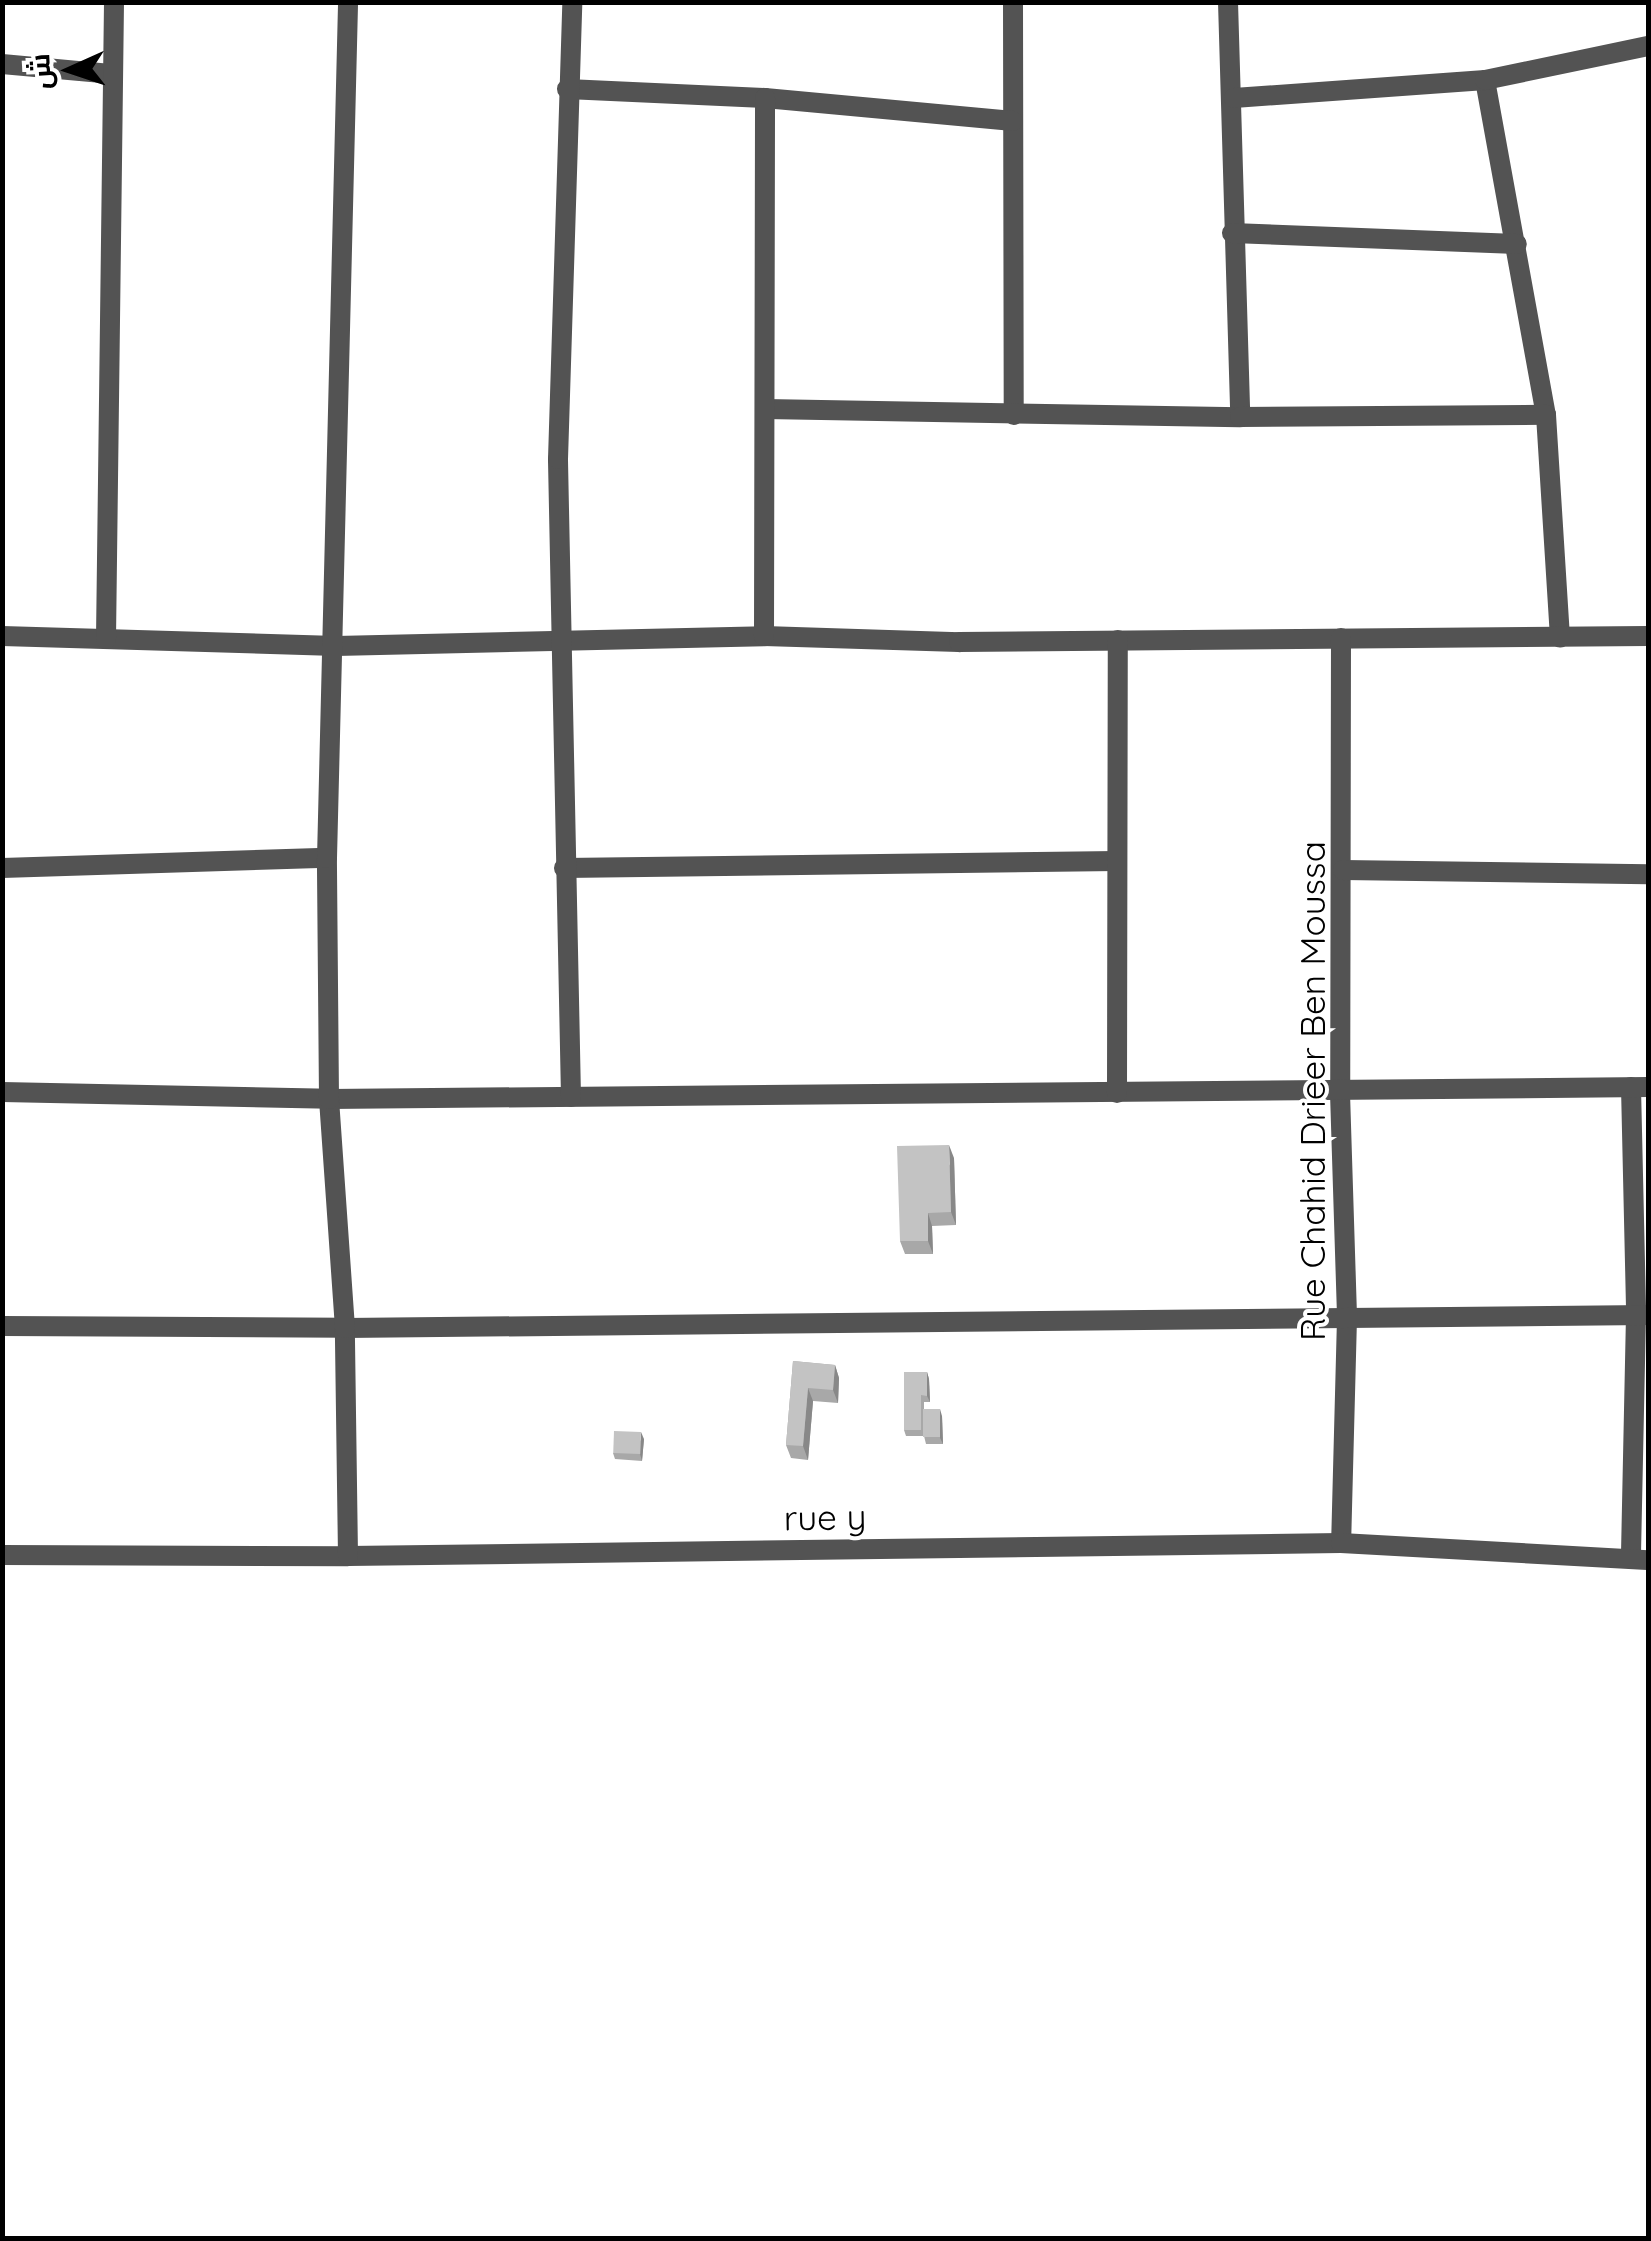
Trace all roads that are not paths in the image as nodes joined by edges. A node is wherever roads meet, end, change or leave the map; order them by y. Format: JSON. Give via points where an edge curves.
{"nodes":[{"id":1,"x":114,"y":2,"type":"edge"},
{"id":2,"x":348,"y":2,"type":"edge"},
{"id":3,"x":572,"y":2,"type":"edge"},
{"id":4,"x":1013,"y":2,"type":"edge"},
{"id":5,"x":1228,"y":2,"type":"edge"},
{"id":6,"x":1648,"y":46,"type":"edge"},
{"id":7,"x":2,"y":64,"type":"edge"},
{"id":8,"x":111,"y":74,"type":"junction"},
{"id":9,"x":1485,"y":80,"type":"junction"},
{"id":10,"x":567,"y":89,"type":"junction"},
{"id":11,"x":765,"y":98,"type":"junction"},
{"id":12,"x":1234,"y":98,"type":"junction"},
{"id":13,"x":1013,"y":121,"type":"junction"},
{"id":14,"x":1232,"y":233,"type":"junction"},
{"id":15,"x":1517,"y":244,"type":"junction"},
{"id":16,"x":764,"y":409,"type":"junction"},
{"id":17,"x":1546,"y":414,"type":"junction"},
{"id":18,"x":1014,"y":415,"type":"junction"},
{"id":19,"x":1240,"y":417,"type":"junction"},
{"id":20,"x":2,"y":636,"type":"edge"},
{"id":21,"x":764,"y":636,"type":"junction"},
{"id":22,"x":1648,"y":636,"type":"edge"},
{"id":23,"x":1341,"y":638,"type":"junction"},
{"id":24,"x":1560,"y":638,"type":"junction"},
{"id":25,"x":106,"y":639,"type":"junction"},
{"id":26,"x":563,"y":639,"type":"junction"},
{"id":27,"x":1118,"y":640,"type":"junction"},
{"id":28,"x":336,"y":646,"type":"junction"},
{"id":29,"x":327,"y":858,"type":"junction"},
{"id":30,"x":1117,"y":861,"type":"junction"},
{"id":31,"x":2,"y":868,"type":"edge"},
{"id":32,"x":564,"y":868,"type":"junction"},
{"id":33,"x":1343,"y":870,"type":"junction"},
{"id":34,"x":1648,"y":874,"type":"edge"},
{"id":35,"x":1640,"y":1087,"type":"edge"},
{"id":36,"x":2,"y":1092,"type":"edge"},
{"id":37,"x":1117,"y":1093,"type":"junction"},
{"id":38,"x":1340,"y":1093,"type":"junction"},
{"id":39,"x":571,"y":1097,"type":"junction"},
{"id":40,"x":328,"y":1099,"type":"junction"},
{"id":41,"x":1642,"y":1315,"type":"edge"},
{"id":42,"x":1347,"y":1318,"type":"junction"},
{"id":43,"x":2,"y":1326,"type":"edge"},
{"id":44,"x":345,"y":1328,"type":"junction"},
{"id":45,"x":1341,"y":1543,"type":"junction"},
{"id":46,"x":2,"y":1555,"type":"edge"},
{"id":47,"x":348,"y":1556,"type":"junction"},
{"id":48,"x":1640,"y":1559,"type":"edge"}],
"edges":[{"from":1,"to":8,"type":"street"},
{"from":2,"to":28,"type":"street"},
{"from":3,"to":10,"type":"street"},
{"from":4,"to":13,"type":"street"},
{"from":5,"to":12,"type":"street"},
{"from":6,"to":9,"type":"street"},
{"from":7,"to":8,"type":"street"},
{"from":8,"to":25,"type":"street"},
{"from":9,"to":12,"type":"street"},
{"from":9,"to":15,"type":"street"},
{"from":10,"to":11,"type":"street"},
{"from":10,"to":26,"type":"street","via":[[558,420]]},
{"from":11,"to":13,"type":"street"},
{"from":11,"to":16,"type":"street"},
{"from":12,"to":14,"type":"street"},
{"from":13,"to":18,"type":"street"},
{"from":14,"to":15,"type":"street"},
{"from":14,"to":19,"type":"street"},
{"from":15,"to":17,"type":"street"},
{"from":16,"to":18,"type":"street"},
{"from":16,"to":21,"type":"street"},
{"from":17,"to":19,"type":"street"},
{"from":17,"to":24,"type":"street"},
{"from":18,"to":19,"type":"street"},
{"from":20,"to":25,"type":"street"},
{"from":21,"to":26,"type":"street"},
{"from":21,"to":27,"type":"street"},
{"from":22,"to":24,"type":"street"},
{"from":23,"to":24,"type":"street"},
{"from":23,"to":27,"type":"street"},
{"from":23,"to":33,"type":"street","name":"Rue Chahid Drieer Ben Moussa"},
{"from":25,"to":28,"type":"street"},
{"from":26,"to":28,"type":"street"},
{"from":26,"to":32,"type":"street"},
{"from":27,"to":30,"type":"street"},
{"from":28,"to":29,"type":"street"},
{"from":29,"to":31,"type":"street"},
{"from":29,"to":40,"type":"street"},
{"from":30,"to":32,"type":"street"},
{"from":30,"to":37,"type":"street"},
{"from":32,"to":39,"type":"street"},
{"from":33,"to":34,"type":"street"},
{"from":33,"to":38,"type":"street","name":"Rue Chahid Drieer Ben Moussa"},
{"from":35,"to":38,"type":"street"},
{"from":35,"to":41,"type":"street"},
{"from":36,"to":40,"type":"street"},
{"from":37,"to":38,"type":"street"},
{"from":37,"to":39,"type":"street"},
{"from":38,"to":42,"type":"street","name":"Rue Chahid Drieer Ben Moussa"},
{"from":39,"to":40,"type":"street"},
{"from":40,"to":44,"type":"street"},
{"from":41,"to":42,"type":"street"},
{"from":41,"to":48,"type":"street"},
{"from":42,"to":44,"type":"street"},
{"from":42,"to":45,"type":"street","name":"Rue Chahid Drieer Ben Moussa"},
{"from":43,"to":44,"type":"street"},
{"from":44,"to":47,"type":"street"},
{"from":45,"to":47,"type":"street","name":"rue y"},
{"from":45,"to":48,"type":"street","name":"rue y"},
{"from":46,"to":47,"type":"street","name":"rue y"}]}
